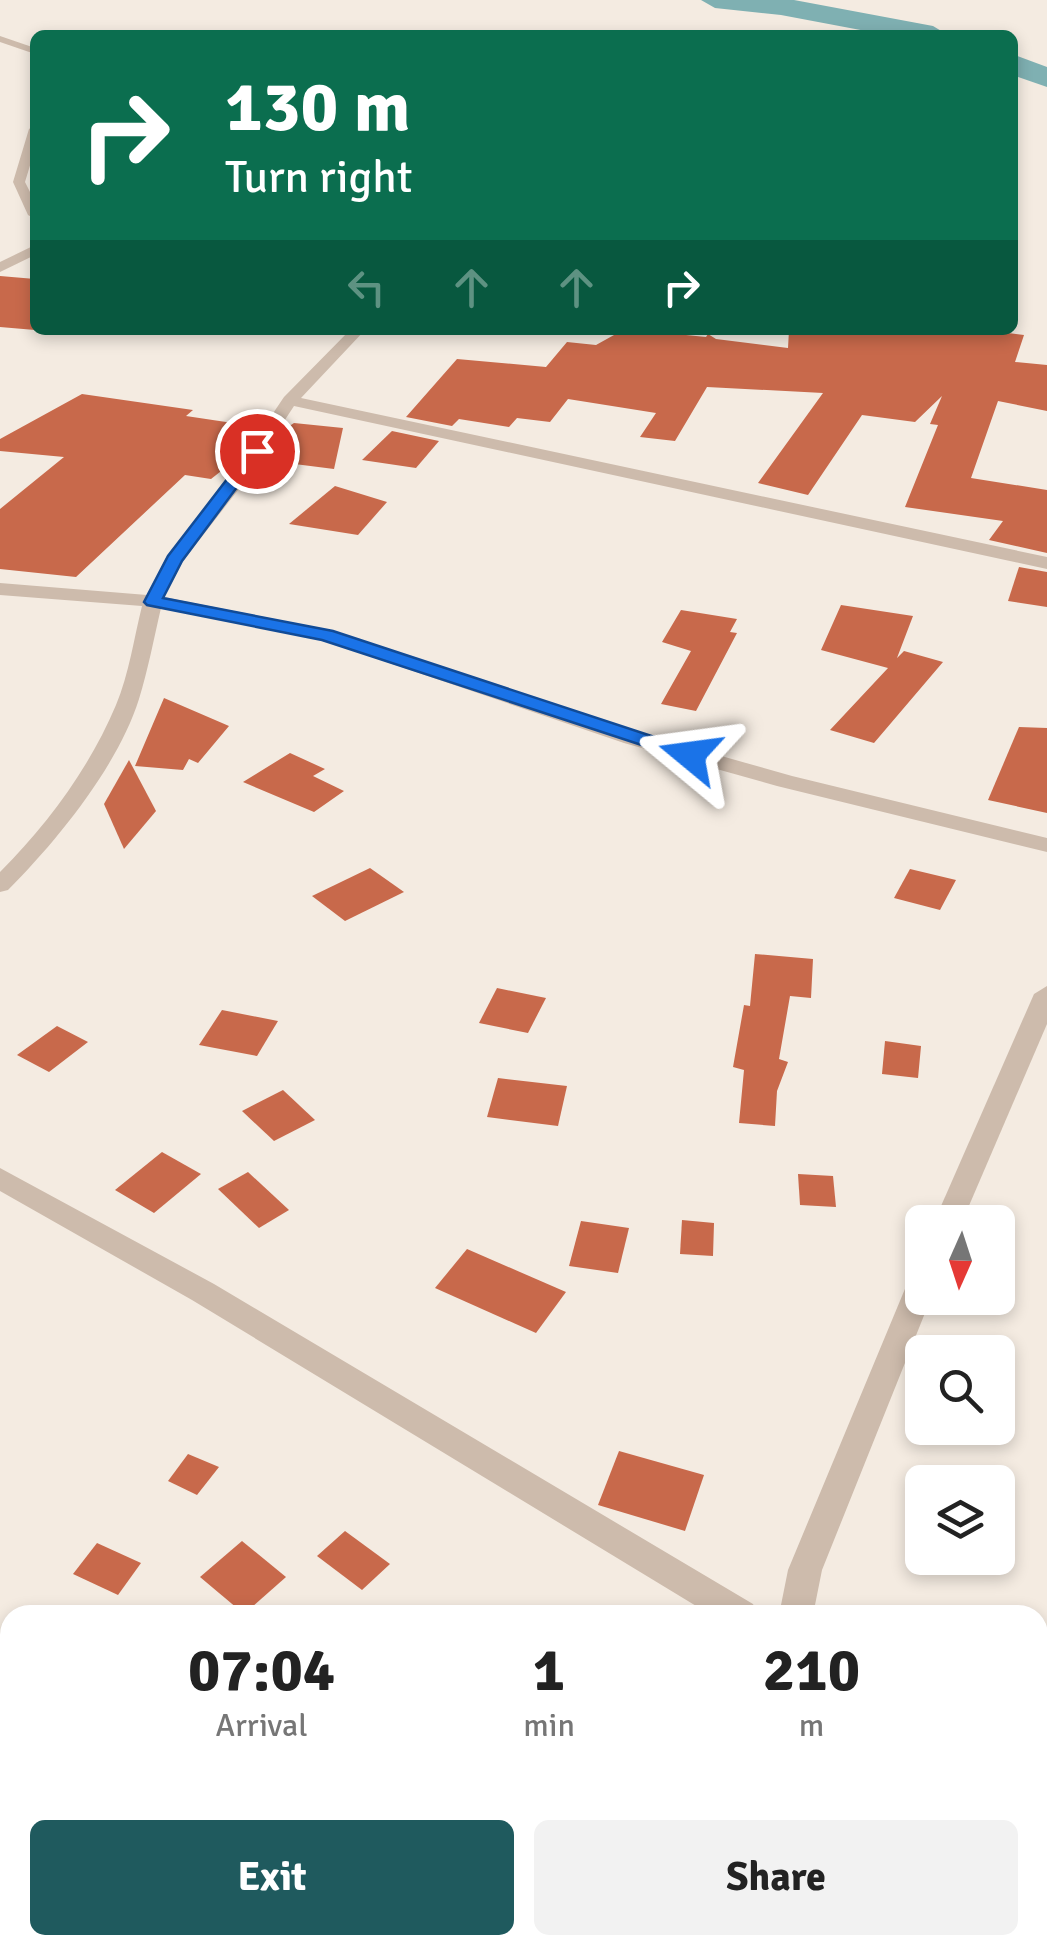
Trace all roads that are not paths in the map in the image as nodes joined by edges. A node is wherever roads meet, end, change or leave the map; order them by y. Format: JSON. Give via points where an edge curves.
{"nodes":[{"id":1,"x":0,"y":38,"type":"edge"},
{"id":2,"x":30,"y":49,"type":"edge"},
{"id":3,"x":30,"y":145,"type":"edge"},
{"id":4,"x":30,"y":206,"type":"edge"},
{"id":5,"x":30,"y":251,"type":"edge"},
{"id":6,"x":0,"y":268,"type":"edge"},
{"id":7,"x":353,"y":335,"type":"edge"},
{"id":8,"x":290,"y":400,"type":"junction"},
{"id":9,"x":1047,"y":562,"type":"edge"},
{"id":10,"x":0,"y":589,"type":"edge"},
{"id":11,"x":153,"y":602,"type":"junction"},
{"id":12,"x":1047,"y":845,"type":"edge"},
{"id":13,"x":0,"y":885,"type":"edge"},
{"id":14,"x":1047,"y":994,"type":"edge"},
{"id":15,"x":0,"y":1178,"type":"edge"},
{"id":16,"x":955,"y":1205,"type":"edge"},
{"id":17,"x":909,"y":1315,"type":"edge"},
{"id":18,"x":725,"y":1605,"type":"edge"},
{"id":19,"x":798,"y":1605,"type":"edge"}],
"edges":[{"from":1,"to":2,"type":"street"},
{"from":3,"to":4,"type":"street","via":[[18,182]]},
{"from":5,"to":6,"type":"street"},
{"from":7,"to":8,"type":"street"},
{"from":8,"to":9,"type":"street"},
{"from":8,"to":11,"type":"street","via":[[174,560]]},
{"from":10,"to":11,"type":"street"},
{"from":11,"to":12,"type":"street","via":[[326,635],[667,748]]},
{"from":11,"to":13,"type":"street","via":[[128,702],[108,745],[49,836]]},
{"from":14,"to":16,"type":"street"},
{"from":15,"to":18,"type":"street"},
{"from":17,"to":19,"type":"street","via":[[805,1570]]}]}
